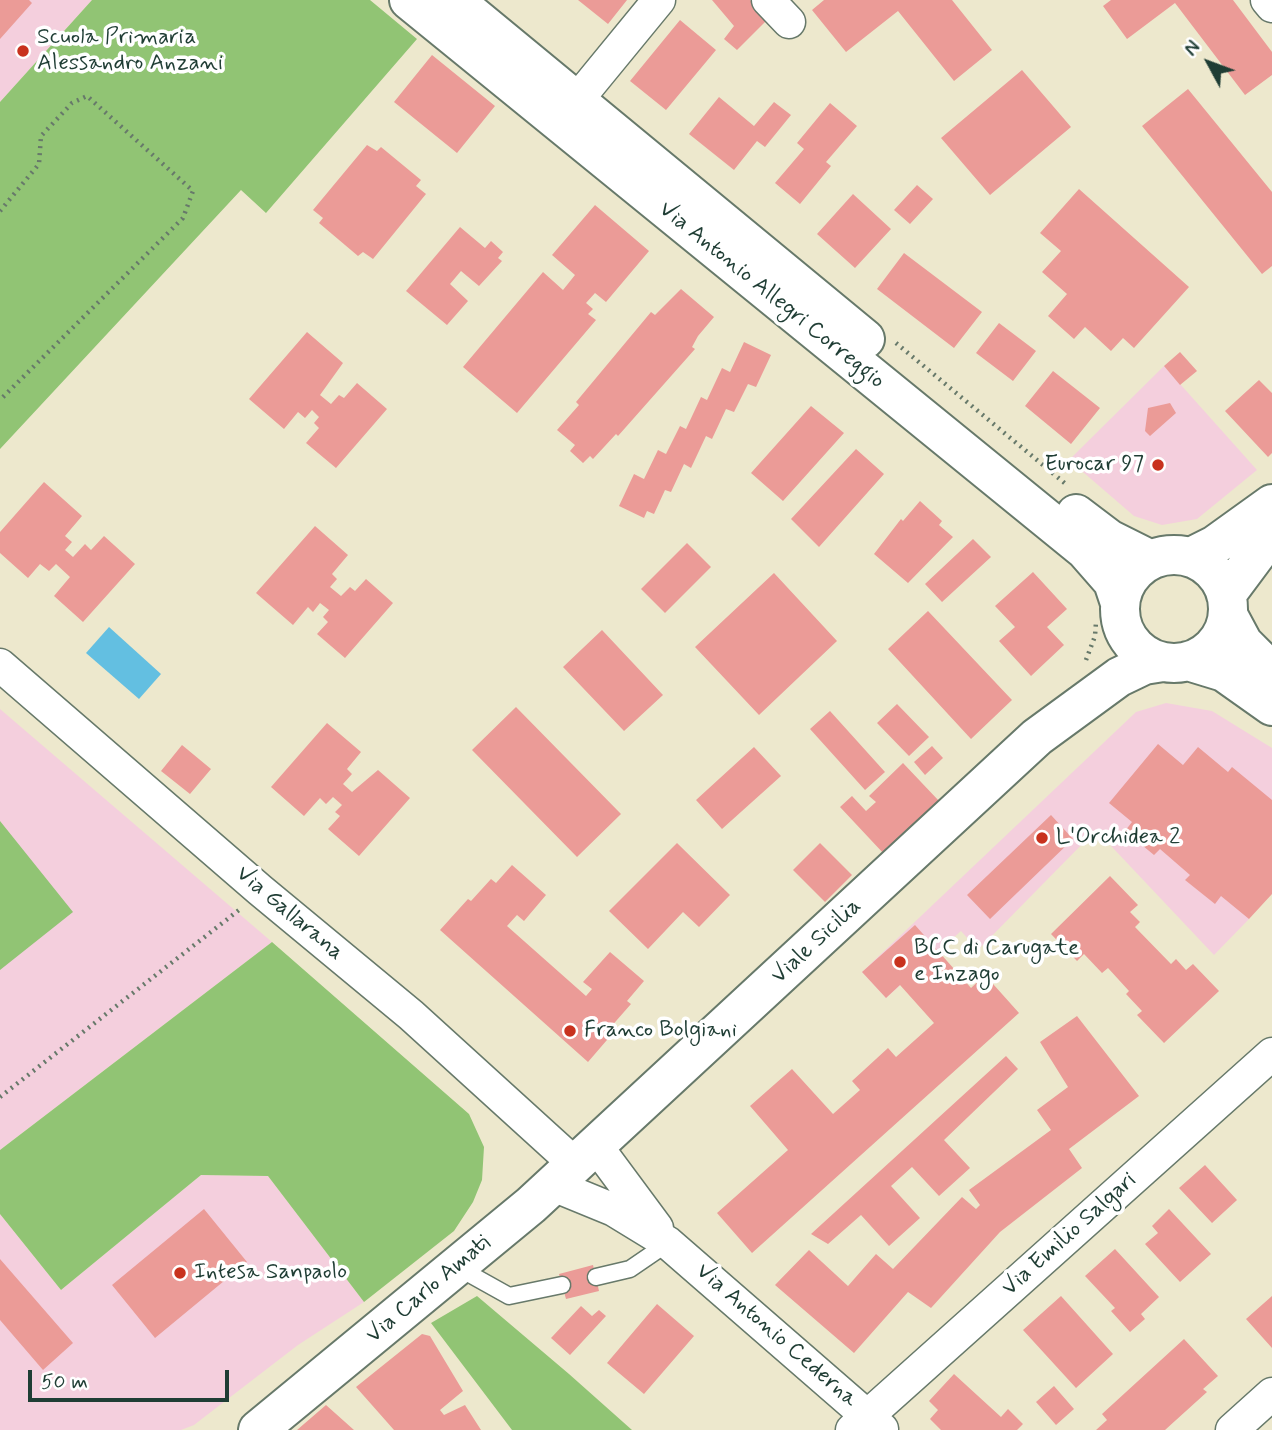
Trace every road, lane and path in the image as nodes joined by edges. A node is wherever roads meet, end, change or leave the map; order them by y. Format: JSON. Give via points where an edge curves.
{"nodes":[{"id":1,"x":409,"y":0,"type":"edge"},
{"id":2,"x":454,"y":0,"type":"edge"},
{"id":3,"x":659,"y":0,"type":"edge"},
{"id":4,"x":1267,"y":0,"type":"edge"},
{"id":5,"x":1272,"y":6,"type":"edge"},
{"id":6,"x":577,"y":100,"type":"junction"},
{"id":7,"x":0,"y":211,"type":"edge"},
{"id":8,"x":0,"y":400,"type":"edge"},
{"id":9,"x":1272,"y":504,"type":"edge"},
{"id":10,"x":1272,"y":533,"type":"edge"},
{"id":11,"x":1191,"y":557,"type":"junction"},
{"id":12,"x":1151,"y":560,"type":"junction"},
{"id":13,"x":1227,"y":605,"type":"junction"},
{"id":14,"x":1121,"y":612,"type":"junction"},
{"id":15,"x":1176,"y":661,"type":"junction"},
{"id":16,"x":0,"y":665,"type":"edge"},
{"id":17,"x":1272,"y":672,"type":"edge"},
{"id":18,"x":1272,"y":706,"type":"edge"},
{"id":19,"x":1037,"y":737,"type":"junction"},
{"id":20,"x":260,"y":890,"type":"junction"},
{"id":21,"x":1272,"y":1054,"type":"edge"},
{"id":22,"x":0,"y":1097,"type":"edge"},
{"id":23,"x":575,"y":1166,"type":"junction"},
{"id":24,"x":668,"y":1243,"type":"junction"},
{"id":25,"x":457,"y":1267,"type":"junction"},
{"id":26,"x":596,"y":1277,"type":"dead end"},
{"id":27,"x":562,"y":1285,"type":"dead end"},
{"id":28,"x":1272,"y":1394,"type":"edge"},
{"id":29,"x":868,"y":1426,"type":"edge"},
{"id":30,"x":258,"y":1430,"type":"edge"},
{"id":31,"x":1233,"y":1430,"type":"edge"}],
"edges":[{"from":1,"to":14,"type":"street","name":"Via Antonio Allegri Correggio","via":[[1084,550],[1113,582]]},
{"from":2,"to":6,"type":"street","name":"Via Antonio Allegri Correggio"},
{"from":3,"to":6,"type":"street"},
{"from":4,"to":5,"type":"street"},
{"from":6,"to":12,"type":"street","name":"Via Antonio Allegri Correggio","via":[[1079,516],[1116,544]]},
{"from":7,"to":8,"type":"path","via":[[39,164],[41,136],[72,103],[87,96],[193,191],[183,218]]},
{"from":9,"to":11,"type":"street"},
{"from":10,"to":13,"type":"street"},
{"from":11,"to":12,"type":"street"},
{"from":11,"to":13,"type":"street","via":[[1213,571]]},
{"from":12,"to":14,"type":"street","via":[[1129,579]]},
{"from":13,"to":15,"type":"street","via":[[1217,642],[1204,654]]},
{"from":13,"to":17,"type":"street","via":[[1243,643]]},
{"from":14,"to":15,"type":"street","via":[[1135,647]]},
{"from":14,"to":19,"type":"street","name":"Viale Sicilia","via":[[1095,668]]},
{"from":15,"to":18,"type":"street","via":[[1224,672]]},
{"from":15,"to":19,"type":"street","name":"Viale Sicilia","via":[[1128,672]]},
{"from":16,"to":20,"type":"street","name":"Via Gallarana"},
{"from":19,"to":23,"type":"street","name":"Viale Sicilia"},
{"from":20,"to":22,"type":"path","via":[[228,920]]},
{"from":20,"to":23,"type":"street","name":"Via Gallarana","via":[[411,1015]]},
{"from":21,"to":29,"type":"street","name":"Via Emilio Salgari"},
{"from":23,"to":24,"type":"street","name":"Via Antonio Cederna"},
{"from":23,"to":24,"type":"street","name":"Via Antonio Cederna","via":[[614,1210]]},
{"from":23,"to":25,"type":"street","name":"Via Carlo Amati"},
{"from":24,"to":26,"type":"lane","via":[[630,1269]]},
{"from":24,"to":29,"type":"street","name":"Via Antonio Cederna"},
{"from":25,"to":27,"type":"lane","via":[[509,1296]]},
{"from":25,"to":30,"type":"street","name":"Via Carlo Amati"},
{"from":28,"to":31,"type":"street"}]}
